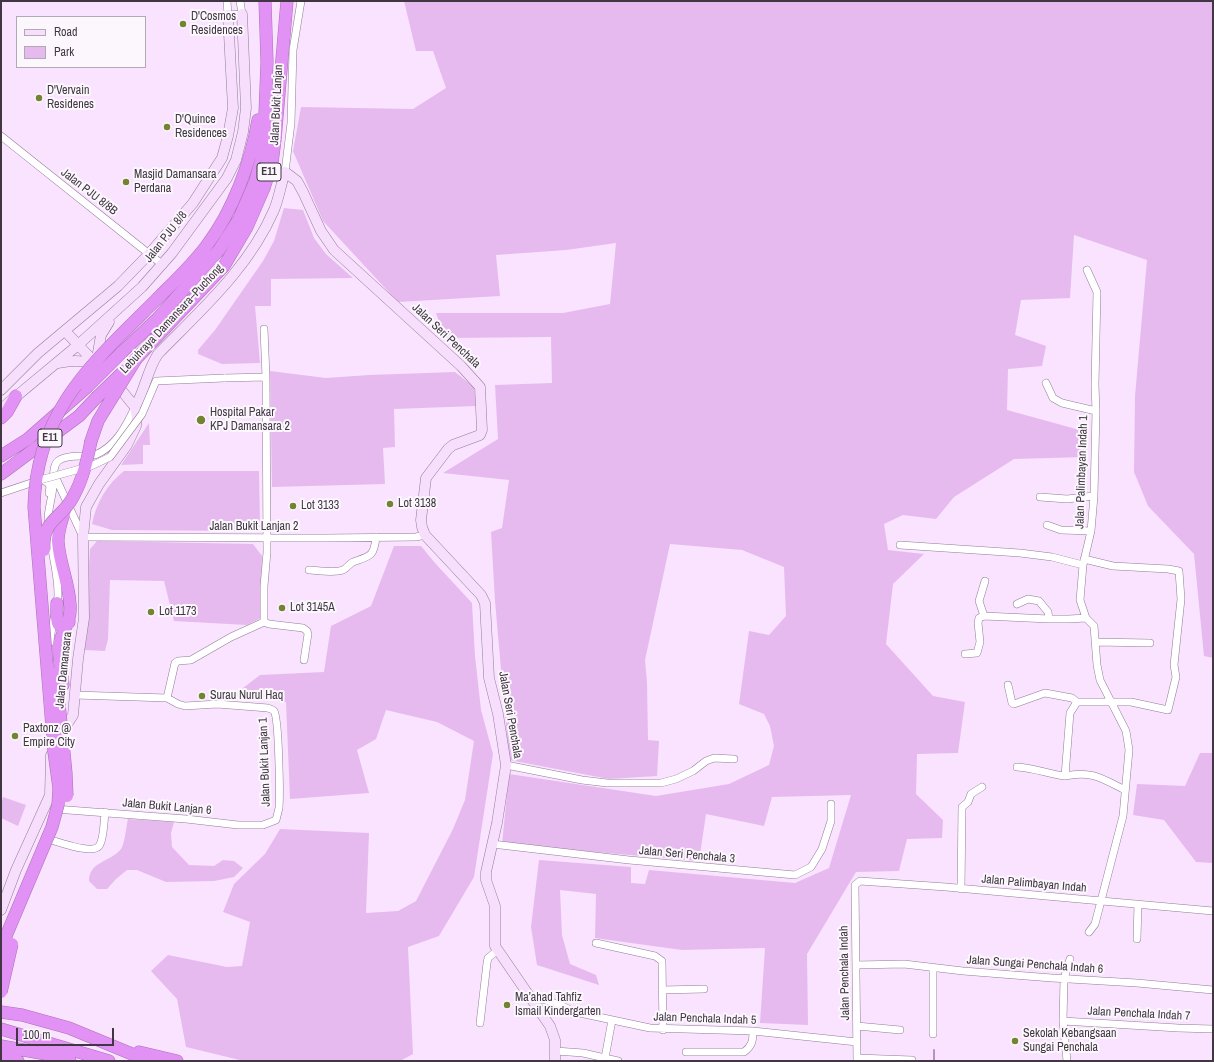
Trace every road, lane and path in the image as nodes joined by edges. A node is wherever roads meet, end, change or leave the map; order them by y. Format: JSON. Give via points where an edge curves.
{"nodes":[{"id":1,"x":227,"y":1,"type":"edge"},
{"id":2,"x":240,"y":1,"type":"edge"},
{"id":3,"x":265,"y":1,"type":"edge"},
{"id":4,"x":287,"y":1,"type":"edge"},
{"id":5,"x":301,"y":1,"type":"edge"},
{"id":6,"x":242,"y":14,"type":"junction"},
{"id":7,"x":228,"y":15,"type":"junction"},
{"id":8,"x":267,"y":62,"type":"junction"},
{"id":9,"x":1,"y":136,"type":"edge"},
{"id":10,"x":285,"y":172,"type":"junction"},
{"id":11,"x":149,"y":254,"type":"junction"},
{"id":12,"x":163,"y":265,"type":"junction"},
{"id":13,"x":1087,"y":270,"type":"dead end"},
{"id":14,"x":113,"y":315,"type":"junction"},
{"id":15,"x":264,"y":329,"type":"dead end"},
{"id":16,"x":64,"y":331,"type":"junction"},
{"id":17,"x":78,"y":345,"type":"junction"},
{"id":18,"x":136,"y":359,"type":"junction"},
{"id":19,"x":57,"y":363,"type":"junction"},
{"id":20,"x":98,"y":366,"type":"junction"},
{"id":21,"x":266,"y":377,"type":"junction"},
{"id":22,"x":1046,"y":383,"type":"dead end"},
{"id":23,"x":1,"y":390,"type":"edge"},
{"id":24,"x":122,"y":390,"type":"dead end"},
{"id":25,"x":16,"y":396,"type":"junction"},
{"id":26,"x":64,"y":407,"type":"junction"},
{"id":27,"x":135,"y":407,"type":"junction"},
{"id":28,"x":1,"y":409,"type":"edge"},
{"id":29,"x":1096,"y":411,"type":"junction"},
{"id":30,"x":1,"y":418,"type":"edge"},
{"id":31,"x":113,"y":444,"type":"junction"},
{"id":32,"x":1,"y":446,"type":"edge"},
{"id":33,"x":1,"y":456,"type":"edge"},
{"id":34,"x":82,"y":456,"type":"dead end"},
{"id":35,"x":95,"y":456,"type":"dead end"},
{"id":36,"x":114,"y":458,"type":"junction"},
{"id":37,"x":37,"y":468,"type":"dead end"},
{"id":38,"x":54,"y":471,"type":"junction"},
{"id":39,"x":1,"y":474,"type":"edge"},
{"id":40,"x":40,"y":480,"type":"junction"},
{"id":41,"x":1,"y":493,"type":"edge"},
{"id":42,"x":48,"y":496,"type":"dead end"},
{"id":43,"x":1094,"y":496,"type":"junction"},
{"id":44,"x":1040,"y":497,"type":"dead end"},
{"id":45,"x":86,"y":507,"type":"junction"},
{"id":46,"x":68,"y":511,"type":"junction"},
{"id":47,"x":1047,"y":525,"type":"dead end"},
{"id":48,"x":1091,"y":531,"type":"junction"},
{"id":49,"x":426,"y":535,"type":"junction"},
{"id":50,"x":82,"y":537,"type":"junction"},
{"id":51,"x":376,"y":537,"type":"junction"},
{"id":52,"x":266,"y":538,"type":"junction"},
{"id":53,"x":900,"y":545,"type":"dead end"},
{"id":54,"x":1083,"y":562,"type":"junction"},
{"id":55,"x":309,"y":570,"type":"dead end"},
{"id":56,"x":985,"y":581,"type":"dead end"},
{"id":57,"x":58,"y":603,"type":"junction"},
{"id":58,"x":1017,"y":604,"type":"dead end"},
{"id":59,"x":984,"y":616,"type":"junction"},
{"id":60,"x":1086,"y":618,"type":"junction"},
{"id":61,"x":1049,"y":619,"type":"junction"},
{"id":62,"x":69,"y":622,"type":"junction"},
{"id":63,"x":264,"y":622,"type":"junction"},
{"id":64,"x":1095,"y":642,"type":"junction"},
{"id":65,"x":1150,"y":643,"type":"dead end"},
{"id":66,"x":965,"y":654,"type":"dead end"},
{"id":67,"x":304,"y":660,"type":"dead end"},
{"id":68,"x":1008,"y":685,"type":"dead end"},
{"id":69,"x":75,"y":695,"type":"junction"},
{"id":70,"x":167,"y":698,"type":"junction"},
{"id":71,"x":1111,"y":701,"type":"junction"},
{"id":72,"x":1077,"y":702,"type":"junction"},
{"id":73,"x":58,"y":738,"type":"junction"},
{"id":74,"x":51,"y":755,"type":"joint"},
{"id":75,"x":734,"y":759,"type":"dead end"},
{"id":76,"x":506,"y":765,"type":"junction"},
{"id":77,"x":1017,"y":767,"type":"dead end"},
{"id":78,"x":1065,"y":776,"type":"junction"},
{"id":79,"x":982,"y":787,"type":"dead end"},
{"id":80,"x":1125,"y":790,"type":"junction"},
{"id":81,"x":831,"y":804,"type":"dead end"},
{"id":82,"x":55,"y":809,"type":"junction"},
{"id":83,"x":105,"y":812,"type":"junction"},
{"id":84,"x":45,"y":820,"type":"junction"},
{"id":85,"x":276,"y":820,"type":"joint"},
{"id":86,"x":43,"y":838,"type":"junction"},
{"id":87,"x":492,"y":844,"type":"junction"},
{"id":88,"x":855,"y":886,"type":"joint"},
{"id":89,"x":961,"y":889,"type":"junction"},
{"id":90,"x":1101,"y":902,"type":"junction"},
{"id":91,"x":1138,"y":904,"type":"junction"},
{"id":92,"x":1,"y":910,"type":"edge"},
{"id":93,"x":1213,"y":911,"type":"edge"},
{"id":94,"x":1089,"y":932,"type":"dead end"},
{"id":95,"x":1137,"y":939,"type":"dead end"},
{"id":96,"x":596,"y":943,"type":"dead end"},
{"id":97,"x":498,"y":950,"type":"junction"},
{"id":98,"x":1,"y":957,"type":"edge"},
{"id":99,"x":1070,"y":959,"type":"dead end"},
{"id":100,"x":856,"y":965,"type":"junction"},
{"id":101,"x":933,"y":967,"type":"junction"},
{"id":102,"x":1064,"y":979,"type":"junction"},
{"id":103,"x":704,"y":989,"type":"dead end"},
{"id":104,"x":662,"y":990,"type":"junction"},
{"id":105,"x":1213,"y":990,"type":"edge"},
{"id":106,"x":1,"y":992,"type":"edge"},
{"id":107,"x":532,"y":1000,"type":"junction"},
{"id":108,"x":1,"y":1012,"type":"edge"},
{"id":109,"x":612,"y":1020,"type":"junction"},
{"id":110,"x":1063,"y":1021,"type":"junction"},
{"id":111,"x":480,"y":1023,"type":"dead end"},
{"id":112,"x":857,"y":1026,"type":"junction"},
{"id":113,"x":1,"y":1028,"type":"edge"},
{"id":114,"x":1213,"y":1029,"type":"edge"},
{"id":115,"x":663,"y":1030,"type":"junction"},
{"id":116,"x":900,"y":1030,"type":"dead end"},
{"id":117,"x":753,"y":1031,"type":"junction"},
{"id":118,"x":933,"y":1034,"type":"dead end"},
{"id":119,"x":1,"y":1036,"type":"edge"},
{"id":120,"x":857,"y":1042,"type":"junction"},
{"id":121,"x":1,"y":1046,"type":"edge"},
{"id":122,"x":56,"y":1046,"type":"junction"},
{"id":123,"x":686,"y":1052,"type":"dead end"},
{"id":124,"x":104,"y":1053,"type":"edge"},
{"id":125,"x":1,"y":1055,"type":"edge"},
{"id":126,"x":555,"y":1056,"type":"edge"},
{"id":127,"x":605,"y":1058,"type":"junction"},
{"id":128,"x":857,"y":1059,"type":"edge"},
{"id":129,"x":912,"y":1060,"type":"dead end"},
{"id":130,"x":18,"y":1061,"type":"edge"},
{"id":131,"x":70,"y":1061,"type":"edge"},
{"id":132,"x":129,"y":1061,"type":"edge"},
{"id":133,"x":149,"y":1061,"type":"edge"},
{"id":134,"x":177,"y":1061,"type":"edge"},
{"id":135,"x":618,"y":1061,"type":"edge"},
{"id":136,"x":1067,"y":1061,"type":"edge"}],
"edges":[{"from":1,"to":7,"type":"street","name":"Jalan PJU 8/8"},
{"from":2,"to":6,"type":"street","name":"Jalan PJU 8/8"},
{"from":3,"to":8,"type":"highway","name":"Lebuhraya Damansara–Puchong","number":"E11"},
{"from":4,"to":18,"type":"highway","name":"Lebuhraya Damansara–Puchong","number":"E11","via":[[275,140],[272,163],[264,188],[247,228],[224,266]]},
{"from":5,"to":10,"type":"street","name":"Jalan Bukit Lanjan","via":[[293,50],[292,123]]},
{"from":6,"to":7,"type":"street"},
{"from":6,"to":12,"type":"street","name":"Jalan PJU 8/8","via":[[246,108],[244,132],[236,160],[227,178]]},
{"from":7,"to":11,"type":"street","name":"Jalan PJU 8/8","via":[[233,108],[222,158],[186,212]]},
{"from":8,"to":26,"type":"highway","name":"Lebuhraya Damansara–Puchong","number":"E11","bridge":true,"via":[[261,161],[239,219],[218,250],[157,319]]},
{"from":8,"to":98,"type":"highway","bridge":true,"via":[[256,134],[235,197],[221,225],[208,244],[160,298],[89,369],[59,410],[49,432],[38,470],[34,507],[59,788],[58,805],[52,827],[6,936]]},
{"from":9,"to":11,"type":"street","name":"Jalan PJU 8/8B"},
{"from":10,"to":27,"type":"street","name":"Jalan Bukit Lanjan","via":[[275,208],[241,267],[158,354]]},
{"from":10,"to":49,"type":"street","name":"Jalan Seri Penchala","via":[[297,181],[321,231],[334,250],[461,366],[480,387],[480,435],[453,445],[426,478],[421,520]]},
{"from":11,"to":12,"type":"street","name":"Jalan PJU 8/8B"},
{"from":11,"to":16,"type":"street","name":"Jalan PJU 8/8","via":[[118,286]]},
{"from":12,"to":14,"type":"street","name":"Jalan PJU 8/8"},
{"from":13,"to":29,"type":"street","name":"Jalan Palimbayan Indah 1","via":[[1097,292]]},
{"from":14,"to":17,"type":"street","name":"Jalan PJU 8/8"},
{"from":14,"to":20,"type":"street","via":[[101,335]]},
{"from":15,"to":21,"type":"street"},
{"from":16,"to":17,"type":"street"},
{"from":16,"to":23,"type":"street","name":"Jalan PJU 8/8"},
{"from":17,"to":19,"type":"street","name":"Jalan PJU 8/8"},
{"from":17,"to":20,"type":"street"},
{"from":18,"to":39,"type":"highway","name":"Lebuhraya Damansara–Puchong","number":"E11","bridge":true,"via":[[79,416]]},
{"from":18,"to":46,"type":"highway","bridge":true,"via":[[98,421],[84,473]]},
{"from":19,"to":20,"type":"street","via":[[82,360]]},
{"from":19,"to":25,"type":"street","name":"Jalan PJU 8/8"},
{"from":21,"to":36,"type":"street","bridge":true,"via":[[156,381],[142,414]]},
{"from":21,"to":52,"type":"street"},
{"from":22,"to":29,"type":"street","via":[[1053,398],[1062,403]]},
{"from":24,"to":27,"type":"street"},
{"from":25,"to":28,"type":"street","name":"Jalan PJU 8/8"},
{"from":25,"to":30,"type":"highway"},
{"from":26,"to":32,"type":"highway"},
{"from":26,"to":33,"type":"highway","name":"Lebuhraya Damansara–Puchong","number":"E11","via":[[28,439]]},
{"from":27,"to":31,"type":"street","via":[[127,425]]},
{"from":27,"to":36,"type":"street","name":"Jalan Bukit Lanjan","via":[[137,416],[134,433],[127,445]]},
{"from":29,"to":43,"type":"street","name":"Jalan Palimbayan Indah 1"},
{"from":31,"to":35,"type":"street"},
{"from":31,"to":36,"type":"street","via":[[116,447]]},
{"from":34,"to":38,"type":"street","via":[[60,459]]},
{"from":36,"to":40,"type":"street","bridge":true},
{"from":36,"to":45,"type":"street","name":"Jalan Bukit Lanjan"},
{"from":37,"to":38,"type":"street","via":[[46,465]]},
{"from":38,"to":46,"type":"street"},
{"from":38,"to":57,"type":"street","via":[[48,520]]},
{"from":40,"to":41,"type":"street"},
{"from":40,"to":42,"type":"street","via":[[50,486]]},
{"from":43,"to":44,"type":"street","via":[[1067,499]]},
{"from":43,"to":48,"type":"street","name":"Jalan Palimbayan Indah 1"},
{"from":45,"to":46,"type":"street","via":[[81,513]]},
{"from":45,"to":50,"type":"street","name":"Jalan Damansara"},
{"from":46,"to":50,"type":"street"},
{"from":46,"to":62,"type":"highway","via":[[60,525],[58,540],[70,604]]},
{"from":46,"to":106,"type":"highway","bridge":true,"via":[[53,520],[44,539],[66,773],[66,804],[60,828],[13,940]]},
{"from":47,"to":48,"type":"street","via":[[1061,530]]},
{"from":48,"to":54,"type":"street","name":"Jalan Palimbayan Indah 1"},
{"from":49,"to":51,"type":"street","name":"Jalan Bukit Lanjan 2"},
{"from":49,"to":76,"type":"street","name":"Jalan Seri Penchala","via":[[481,595],[485,603],[489,678]]},
{"from":50,"to":52,"type":"street","name":"Jalan Bukit Lanjan 2"},
{"from":50,"to":69,"type":"street","name":"Jalan Damansara","via":[[84,618]]},
{"from":51,"to":52,"type":"street","name":"Jalan Bukit Lanjan 2"},
{"from":51,"to":55,"type":"street","via":[[370,556],[350,563],[343,570]]},
{"from":52,"to":63,"type":"street"},
{"from":53,"to":54,"type":"street","via":[[1033,555]]},
{"from":54,"to":60,"type":"street","name":"Jalan Palimbayan Indah 1","via":[[1080,600]]},
{"from":54,"to":71,"type":"street","via":[[1179,571],[1181,599],[1174,665],[1176,677],[1168,710],[1131,702]]},
{"from":56,"to":59,"type":"street","via":[[979,602]]},
{"from":57,"to":62,"type":"highway","via":[[57,623],[63,626]]},
{"from":57,"to":74,"type":"street","via":[[50,641]]},
{"from":58,"to":61,"type":"street","via":[[1028,599],[1039,601],[1048,612]]},
{"from":59,"to":61,"type":"street"},
{"from":59,"to":66,"type":"street","via":[[979,618],[978,623],[980,642],[977,653]]},
{"from":60,"to":61,"type":"street"},
{"from":60,"to":64,"type":"street","name":"Jalan Palimbayan Indah 1","via":[[1094,626]]},
{"from":62,"to":73,"type":"highway","via":[[62,634],[59,647],[64,702]]},
{"from":63,"to":67,"type":"street","via":[[303,628],[307,631]]},
{"from":63,"to":70,"type":"street","via":[[191,660],[175,663]]},
{"from":64,"to":65,"type":"street"},
{"from":64,"to":71,"type":"street","name":"Jalan Palimbayan Indah 1","via":[[1100,680]]},
{"from":68,"to":72,"type":"street","via":[[1014,704],[1045,693],[1072,698]]},
{"from":69,"to":70,"type":"street"},
{"from":69,"to":73,"type":"street","name":"Jalan Damansara","via":[[73,715]]},
{"from":70,"to":85,"type":"street","name":"Jalan Bukit Lanjan 1","via":[[185,706],[217,704],[268,708],[275,712],[279,789]]},
{"from":71,"to":72,"type":"street"},
{"from":71,"to":80,"type":"street","name":"Jalan Palimbayan Indah 1","via":[[1126,731],[1129,750]]},
{"from":72,"to":78,"type":"street","via":[[1070,713]]},
{"from":73,"to":82,"type":"street","via":[[59,765]]},
{"from":74,"to":84,"type":"street","via":[[50,795]]},
{"from":75,"to":76,"type":"street","via":[[714,758],[693,771],[661,783],[607,783]]},
{"from":76,"to":87,"type":"street","name":"Jalan Seri Penchala"},
{"from":77,"to":78,"type":"street"},
{"from":78,"to":80,"type":"street","via":[[1085,774],[1103,779]]},
{"from":79,"to":89,"type":"street","via":[[971,794],[968,802],[962,807]]},
{"from":80,"to":90,"type":"street","name":"Jalan Palimbayan Indah 1","via":[[1123,816]]},
{"from":81,"to":87,"type":"street","name":"Jalan Seri Penchala 3","via":[[831,821],[822,849],[811,867],[795,875]]},
{"from":82,"to":83,"type":"street","name":"Jalan Bukit Lanjan 6"},
{"from":82,"to":84,"type":"street"},
{"from":83,"to":85,"type":"street","name":"Jalan Bukit Lanjan 6","via":[[238,825],[263,825]]},
{"from":83,"to":86,"type":"street","via":[[103,836],[100,846],[96,848],[85,849]]},
{"from":84,"to":86,"type":"street"},
{"from":84,"to":92,"type":"street","via":[[16,870]]},
{"from":86,"to":106,"type":"street","via":[[14,911]]},
{"from":87,"to":97,"type":"street","name":"Jalan Seri Penchala","via":[[486,880],[495,906],[494,942]]},
{"from":88,"to":89,"type":"street","name":"Jalan Palimbayan Indah","via":[[860,881]]},
{"from":88,"to":100,"type":"street","name":"Jalan Penchala Indah"},
{"from":89,"to":90,"type":"street","name":"Jalan Palimbayan Indah"},
{"from":90,"to":91,"type":"street","name":"Jalan Palimbayan Indah"},
{"from":90,"to":94,"type":"street","via":[[1095,924]]},
{"from":91,"to":93,"type":"street","name":"Jalan Palimbayan Indah"},
{"from":91,"to":95,"type":"street"},
{"from":96,"to":104,"type":"street","via":[[655,956],[662,961]]},
{"from":97,"to":107,"type":"street","name":"Jalan Seri Penchala"},
{"from":97,"to":111,"type":"street","via":[[488,958]]},
{"from":99,"to":102,"type":"street"},
{"from":100,"to":101,"type":"street","name":"Jalan Sungai Penchala Indah 6","via":[[904,964]]},
{"from":100,"to":112,"type":"street","name":"Jalan Penchala Indah"},
{"from":101,"to":102,"type":"street","name":"Jalan Sungai Penchala Indah 6"},
{"from":101,"to":118,"type":"street"},
{"from":102,"to":105,"type":"street","name":"Jalan Sungai Penchala Indah 6","via":[[1137,982]]},
{"from":102,"to":110,"type":"street"},
{"from":103,"to":104,"type":"street"},
{"from":104,"to":115,"type":"street"},
{"from":107,"to":109,"type":"street","name":"Jalan Penchala Indah 5","via":[[545,1000],[575,1012]]},
{"from":107,"to":126,"type":"street","name":"Jalan Seri Penchala","via":[[550,1026],[555,1040]]},
{"from":108,"to":124,"type":"highway","via":[[70,1028]]},
{"from":109,"to":115,"type":"street","name":"Jalan Penchala Indah 5"},
{"from":109,"to":127,"type":"street"},
{"from":110,"to":114,"type":"street","name":"Jalan Penchala Indah 7"},
{"from":110,"to":136,"type":"street"},
{"from":112,"to":116,"type":"street"},
{"from":112,"to":120,"type":"street","name":"Jalan Penchala Indah"},
{"from":113,"to":122,"type":"highway"},
{"from":115,"to":117,"type":"street","name":"Jalan Penchala Indah 5"},
{"from":117,"to":120,"type":"street","name":"Jalan Penchala Indah 5"},
{"from":117,"to":123,"type":"street","via":[[753,1042],[744,1052]]},
{"from":119,"to":122,"type":"highway"},
{"from":120,"to":128,"type":"street","name":"Jalan Penchala Indah"},
{"from":121,"to":131,"type":"highway"},
{"from":122,"to":124,"type":"highway"},
{"from":124,"to":132,"type":"highway"},
{"from":124,"to":133,"type":"highway"},
{"from":124,"to":134,"type":"highway"},
{"from":125,"to":130,"type":"highway"},
{"from":126,"to":127,"type":"street","via":[[583,1053]]},
{"from":127,"to":135,"type":"street"},
{"from":128,"to":129,"type":"street"}]}
